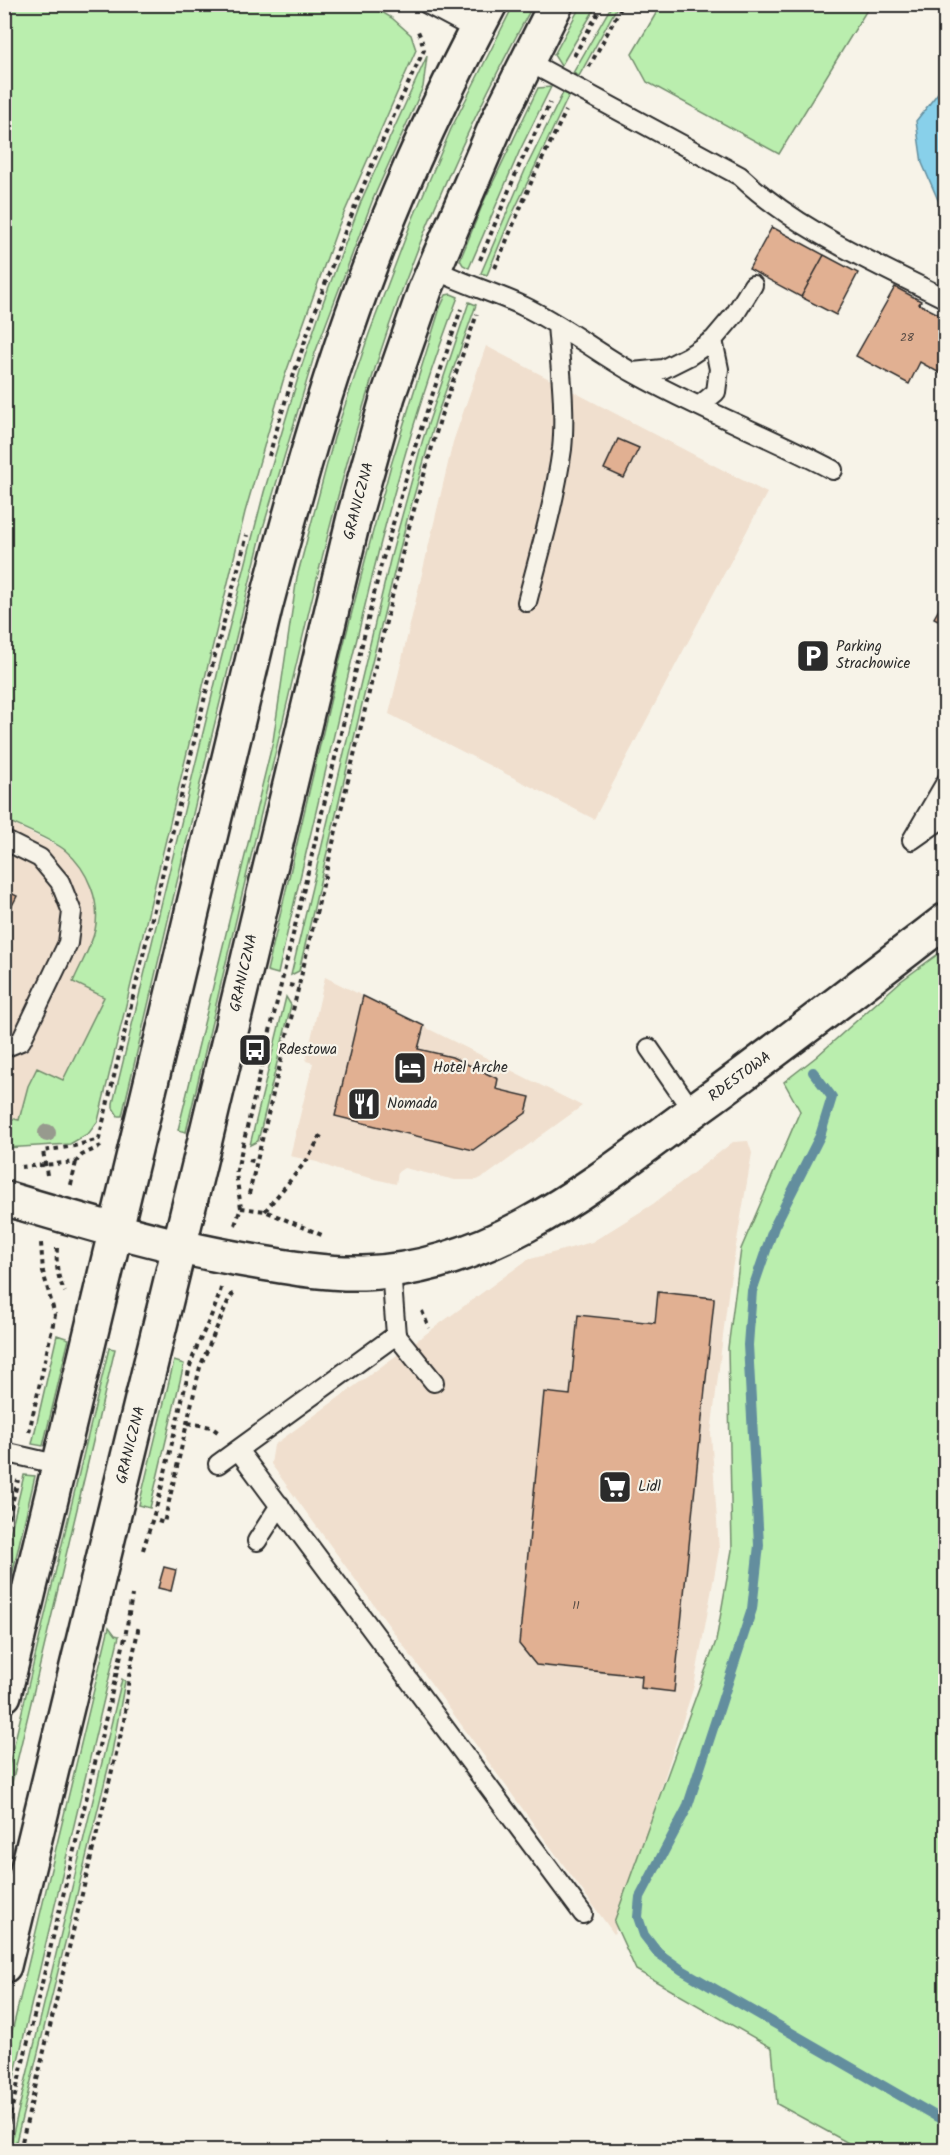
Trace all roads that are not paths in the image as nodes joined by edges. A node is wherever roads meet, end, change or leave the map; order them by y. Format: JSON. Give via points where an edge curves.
{"nodes":[{"id":1,"x":427,"y":4,"type":"edge"},
{"id":2,"x":556,"y":4,"type":"edge"},
{"id":3,"x":483,"y":17,"type":"edge"},
{"id":4,"x":527,"y":61,"type":"junction"},
{"id":5,"x":434,"y":269,"type":"junction"},
{"id":6,"x":753,"y":285,"type":"dead end"},
{"id":7,"x":945,"y":299,"type":"edge"},
{"id":8,"x":557,"y":325,"type":"junction"},
{"id":9,"x":713,"y":340,"type":"junction"},
{"id":10,"x":633,"y":372,"type":"junction"},
{"id":11,"x":699,"y":406,"type":"junction"},
{"id":12,"x":833,"y":470,"type":"dead end"},
{"id":13,"x":527,"y":602,"type":"dead end"},
{"id":14,"x":945,"y":782,"type":"edge"},
{"id":15,"x":945,"y":816,"type":"edge"},
{"id":16,"x":4,"y":840,"type":"edge"},
{"id":17,"x":945,"y":920,"type":"edge"},
{"id":18,"x":4,"y":1048,"type":"edge"},
{"id":19,"x":650,"y":1048,"type":"dead end"},
{"id":20,"x":693,"y":1112,"type":"junction"},
{"id":21,"x":4,"y":1198,"type":"edge"},
{"id":22,"x":116,"y":1230,"type":"junction"},
{"id":23,"x":179,"y":1247,"type":"junction"},
{"id":24,"x":391,"y":1270,"type":"junction"},
{"id":25,"x":396,"y":1335,"type":"junction"},
{"id":26,"x":434,"y":1382,"type":"dead end"},
{"id":27,"x":238,"y":1450,"type":"junction"},
{"id":28,"x":4,"y":1452,"type":"edge"},
{"id":29,"x":218,"y":1464,"type":"dead end"},
{"id":30,"x":60,"y":1465,"type":"junction"},
{"id":31,"x":280,"y":1505,"type":"junction"},
{"id":32,"x":257,"y":1541,"type":"dead end"},
{"id":33,"x":4,"y":1695,"type":"edge"},
{"id":34,"x":583,"y":1914,"type":"dead end"},
{"id":35,"x":4,"y":1966,"type":"edge"}],
"edges":[{"from":1,"to":3,"type":"lane"},
{"from":2,"to":4,"type":"main road","name":"GRANICZNA"},
{"from":3,"to":22,"type":"main road","via":[[376,248],[321,406],[265,608]]},
{"from":4,"to":5,"type":"main road","name":"GRANICZNA"},
{"from":4,"to":7,"type":"lane","via":[[740,176],[810,229]]},
{"from":5,"to":8,"type":"lane","via":[[523,306]]},
{"from":5,"to":23,"type":"main road","name":"GRANICZNA","via":[[388,396],[354,517]]},
{"from":6,"to":9,"type":"lane"},
{"from":8,"to":10,"type":"lane"},
{"from":8,"to":13,"type":"lane","via":[[562,448]]},
{"from":9,"to":10,"type":"lane","via":[[663,369]]},
{"from":9,"to":11,"type":"lane","via":[[718,369],[716,392]]},
{"from":10,"to":11,"type":"lane"},
{"from":11,"to":12,"type":"lane"},
{"from":14,"to":15,"type":"lane","via":[[912,840]]},
{"from":16,"to":18,"type":"lane","via":[[40,858],[60,882],[72,912],[69,943],[21,1041]]},
{"from":17,"to":20,"type":"main road","name":"RDESTOWA"},
{"from":19,"to":20,"type":"lane"},
{"from":20,"to":24,"type":"main road","name":"RDESTOWA","via":[[589,1187],[524,1227],[440,1261]]},
{"from":21,"to":22,"type":"main road","name":"RDESTOWA"},
{"from":22,"to":23,"type":"main road","name":"RDESTOWA"},
{"from":22,"to":30,"type":"main road"},
{"from":23,"to":24,"type":"main road","name":"RDESTOWA","via":[[310,1270]]},
{"from":23,"to":35,"type":"main road","name":"GRANICZNA"},
{"from":24,"to":25,"type":"lane"},
{"from":25,"to":26,"type":"lane"},
{"from":25,"to":27,"type":"lane"},
{"from":27,"to":29,"type":"lane"},
{"from":27,"to":31,"type":"lane"},
{"from":28,"to":30,"type":"lane"},
{"from":30,"to":33,"type":"main road"},
{"from":31,"to":32,"type":"lane"},
{"from":31,"to":34,"type":"lane"}]}
